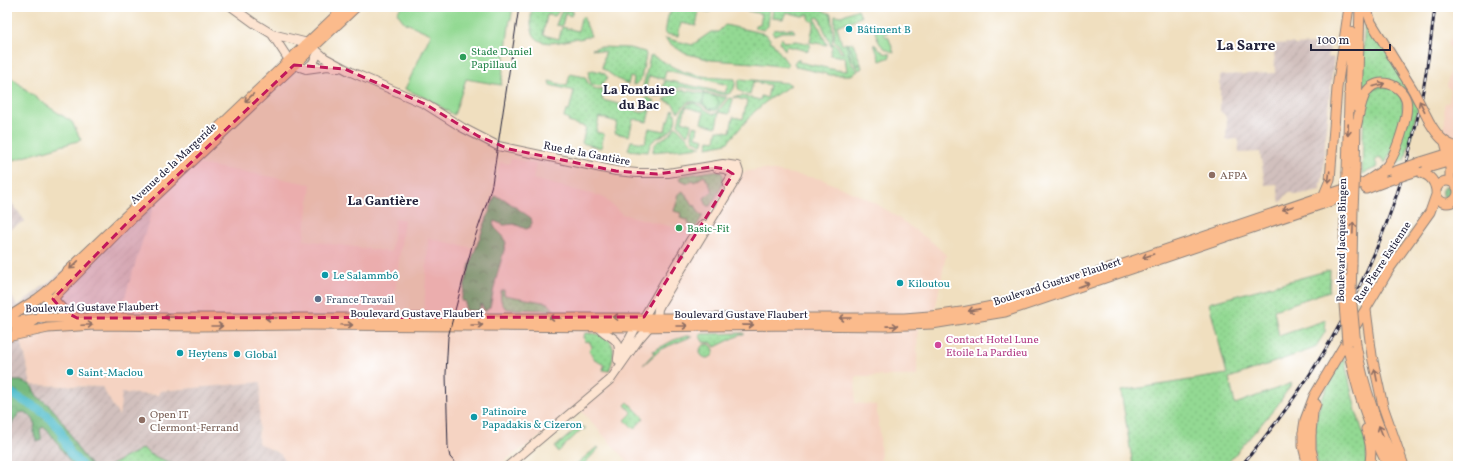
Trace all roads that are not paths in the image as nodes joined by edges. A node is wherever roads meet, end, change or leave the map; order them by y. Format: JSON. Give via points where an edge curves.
{"nodes":[{"id":1,"x":232,"y":7,"type":"edge"},
{"id":2,"x":345,"y":7,"type":"edge"},
{"id":3,"x":356,"y":7,"type":"edge"},
{"id":4,"x":1350,"y":7,"type":"edge"},
{"id":5,"x":1360,"y":7,"type":"edge"},
{"id":6,"x":1366,"y":7,"type":"edge"},
{"id":7,"x":272,"y":34,"type":"junction"},
{"id":8,"x":297,"y":40,"type":"junction"},
{"id":9,"x":313,"y":48,"type":"junction"},
{"id":10,"x":289,"y":60,"type":"junction"},
{"id":11,"x":306,"y":69,"type":"junction"},
{"id":12,"x":345,"y":69,"type":"junction"},
{"id":13,"x":1356,"y":128,"type":"junction"},
{"id":14,"x":1445,"y":142,"type":"junction"},
{"id":15,"x":1458,"y":147,"type":"edge"},
{"id":16,"x":1458,"y":150,"type":"edge"},
{"id":17,"x":1450,"y":159,"type":"edge"},
{"id":18,"x":1419,"y":167,"type":"junction"},
{"id":19,"x":1351,"y":171,"type":"junction"},
{"id":20,"x":735,"y":172,"type":"junction"},
{"id":21,"x":1448,"y":179,"type":"junction"},
{"id":22,"x":1365,"y":182,"type":"junction"},
{"id":23,"x":1438,"y":195,"type":"junction"},
{"id":24,"x":1323,"y":196,"type":"junction"},
{"id":25,"x":1349,"y":210,"type":"junction"},
{"id":26,"x":39,"y":297,"type":"junction"},
{"id":27,"x":53,"y":299,"type":"junction"},
{"id":28,"x":1366,"y":310,"type":"junction"},
{"id":29,"x":644,"y":317,"type":"junction"},
{"id":30,"x":7,"y":318,"type":"edge"},
{"id":31,"x":38,"y":318,"type":"junction"},
{"id":32,"x":77,"y":318,"type":"junction"},
{"id":33,"x":657,"y":318,"type":"junction"},
{"id":34,"x":7,"y":323,"type":"edge"},
{"id":35,"x":598,"y":326,"type":"junction"},
{"id":36,"x":636,"y":326,"type":"junction"},
{"id":37,"x":649,"y":326,"type":"junction"},
{"id":38,"x":48,"y":328,"type":"junction"},
{"id":39,"x":7,"y":332,"type":"edge"},
{"id":40,"x":7,"y":337,"type":"edge"},
{"id":41,"x":617,"y":362,"type":"junction"},
{"id":42,"x":1355,"y":382,"type":"junction"},
{"id":43,"x":605,"y":384,"type":"junction"},
{"id":44,"x":1307,"y":433,"type":"junction"},
{"id":45,"x":508,"y":466,"type":"edge"},
{"id":46,"x":1308,"y":466,"type":"edge"},
{"id":47,"x":1315,"y":466,"type":"edge"},
{"id":48,"x":1369,"y":466,"type":"edge"},
{"id":49,"x":1388,"y":466,"type":"edge"},
{"id":50,"x":1397,"y":466,"type":"edge"},
{"id":51,"x":1404,"y":466,"type":"edge"}],
"edges":[{"from":1,"to":7,"type":"main road"},
{"from":2,"to":9,"type":"main road","name":"Avenue de la Margeride"},
{"from":3,"to":9,"type":"main road","name":"Avenue de la Margeride"},
{"from":4,"to":19,"type":"main road","name":"Boulevard Jacques Bingen","one_way":true},
{"from":4,"to":24,"type":"main road","one_way":true,"via":[[1337,88],[1330,180]]},
{"from":5,"to":13,"type":"main road","name":"Boulevard Jacques Bingen"},
{"from":14,"to":6,"type":"main road","one_way":true,"bridge":true,"via":[[1430,123],[1371,22]]},
{"from":7,"to":8,"type":"main road","name":"Rue de la Gantière"},
{"from":7,"to":10,"type":"main road"},
{"from":8,"to":9,"type":"main road","name":"Rue de la Gantière"},
{"from":8,"to":10,"type":"main road","via":[[290,44]]},
{"from":9,"to":10,"type":"main road","name":"Avenue de la Margeride"},
{"from":9,"to":11,"type":"main road","via":[[313,63]]},
{"from":9,"to":12,"type":"main road","name":"Rue de la Gantière"},
{"from":10,"to":11,"type":"main road"},
{"from":10,"to":26,"type":"main road","name":"Avenue de la Margeride","one_way":true},
{"from":10,"to":27,"type":"main road","name":"Avenue de la Margeride"},
{"from":11,"to":12,"type":"main road","name":"Rue de la Gantière","via":[[328,66]]},
{"from":12,"to":20,"type":"main road","name":"Rue de la Gantière","via":[[425,104],[498,146],[616,171],[657,174],[723,164],[737,166]]},
{"from":13,"to":19,"type":"main road","name":"Boulevard Jacques Bingen"},
{"from":13,"to":22,"type":"main road","one_way":true,"via":[[1362,99],[1373,85],[1385,83],[1395,86],[1403,93],[1406,109],[1396,149],[1384,169]]},
{"from":14,"to":15,"type":"main road"},
{"from":14,"to":17,"type":"main road"},
{"from":16,"to":17,"type":"main road","name":"Boulevard Gustave Flaubert"},
{"from":17,"to":18,"type":"main road","name":"Boulevard Gustave Flaubert"},
{"from":17,"to":21,"type":"main road"},
{"from":17,"to":21,"type":"main road"},
{"from":18,"to":22,"type":"main road","name":"Boulevard Gustave Flaubert","bridge":true,"via":[[1393,172]]},
{"from":18,"to":23,"type":"main road","via":[[1431,177]]},
{"from":37,"to":18,"type":"main road","name":"Boulevard Gustave Flaubert","one_way":true,"bridge":true,"via":[[916,325],[984,317],[1048,298],[1388,181]]},
{"from":19,"to":25,"type":"main road","name":"Boulevard Jacques Bingen","bridge":true},
{"from":20,"to":29,"type":"main road","one_way":true},
{"from":20,"to":33,"type":"main road","via":[[738,176],[661,303]]},
{"from":21,"to":23,"type":"main road","via":[[1438,185]]},
{"from":21,"to":23,"type":"main road","via":[[1456,187],[1456,196],[1451,201]]},
{"from":22,"to":24,"type":"main road","name":"Boulevard Gustave Flaubert"},
{"from":23,"to":28,"type":"main road","name":"Rue Pierre Estienne","via":[[1430,212],[1390,268]]},
{"from":24,"to":33,"type":"main road","name":"Boulevard Gustave Flaubert","one_way":true,"via":[[1020,298],[965,312],[904,318]]},
{"from":25,"to":42,"type":"main road","name":"Boulevard Jacques Bingen","bridge":true,"via":[[1343,278],[1346,328]]},
{"from":50,"to":25,"type":"main road","name":"Boulevard Jacques Bingen","one_way":true,"bridge":true,"via":[[1371,406],[1356,345],[1351,294]]},
{"from":26,"to":27,"type":"main road"},
{"from":26,"to":30,"type":"main road","name":"Avenue de la Margeride"},
{"from":26,"to":31,"type":"main road","via":[[35,312]]},
{"from":27,"to":31,"type":"main road","name":"Avenue de la Margeride"},
{"from":27,"to":32,"type":"main road","via":[[62,310]]},
{"from":28,"to":44,"type":"main road","name":"Rue Pierre Estienne","via":[[1331,368]]},
{"from":51,"to":28,"type":"main road","one_way":true,"via":[[1378,387]]},
{"from":29,"to":32,"type":"main road","name":"Boulevard Gustave Flaubert","one_way":true},
{"from":29,"to":33,"type":"main road","name":"Boulevard Gustave Flaubert"},
{"from":29,"to":36,"type":"main road"},
{"from":31,"to":32,"type":"main road","name":"Boulevard Gustave Flaubert"},
{"from":31,"to":34,"type":"main road","name":"Boulevard Gustave Flaubert"},
{"from":31,"to":38,"type":"main road"},
{"from":31,"to":39,"type":"main road","name":"Avenue de la Margeride","via":[[26,327]]},
{"from":33,"to":37,"type":"main road"},
{"from":35,"to":36,"type":"main road","name":"Boulevard Gustave Flaubert"},
{"from":38,"to":35,"type":"main road","name":"Boulevard Gustave Flaubert","one_way":true,"via":[[94,325]]},
{"from":35,"to":41,"type":"main road","via":[[601,331],[616,340],[619,351]]},
{"from":36,"to":37,"type":"main road","name":"Boulevard Gustave Flaubert"},
{"from":36,"to":41,"type":"main road"},
{"from":37,"to":43,"type":"main road"},
{"from":38,"to":40,"type":"main road","name":"Boulevard Gustave Flaubert"},
{"from":41,"to":43,"type":"main road"},
{"from":42,"to":48,"type":"main road","via":[[1356,397],[1372,448]]},
{"from":42,"to":49,"type":"main road","name":"Boulevard Jacques Bingen","via":[[1365,415]]},
{"from":43,"to":45,"type":"main road"},
{"from":44,"to":46,"type":"main road","via":[[1303,446]]},
{"from":44,"to":47,"type":"main road"}]}
